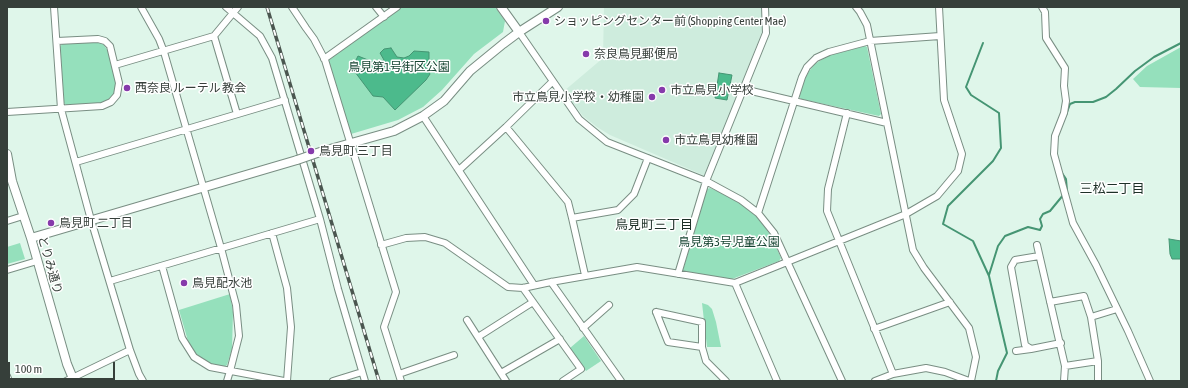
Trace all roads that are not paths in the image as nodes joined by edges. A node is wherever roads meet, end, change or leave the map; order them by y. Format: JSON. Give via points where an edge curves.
{"nodes":[{"id":1,"x":54,"y":7,"type":"edge"},
{"id":2,"x":141,"y":7,"type":"edge"},
{"id":3,"x":226,"y":7,"type":"edge"},
{"id":4,"x":238,"y":7,"type":"edge"},
{"id":5,"x":292,"y":7,"type":"edge"},
{"id":6,"x":376,"y":7,"type":"edge"},
{"id":7,"x":397,"y":7,"type":"edge"},
{"id":8,"x":501,"y":7,"type":"edge"},
{"id":9,"x":558,"y":7,"type":"edge"},
{"id":10,"x":765,"y":7,"type":"edge"},
{"id":11,"x":856,"y":7,"type":"edge"},
{"id":12,"x":939,"y":7,"type":"edge"},
{"id":13,"x":1042,"y":7,"type":"edge"},
{"id":14,"x":233,"y":13,"type":"junction"},
{"id":15,"x":384,"y":17,"type":"junction"},
{"id":16,"x":518,"y":32,"type":"junction"},
{"id":17,"x":214,"y":36,"type":"junction"},
{"id":18,"x":940,"y":36,"type":"junction"},
{"id":19,"x":57,"y":41,"type":"junction"},
{"id":20,"x":870,"y":41,"type":"junction"},
{"id":21,"x":164,"y":52,"type":"junction"},
{"id":22,"x":324,"y":59,"type":"junction"},
{"id":23,"x":115,"y":66,"type":"junction"},
{"id":24,"x":552,"y":82,"type":"junction"},
{"id":25,"x":743,"y":89,"type":"junction"},
{"id":26,"x":285,"y":100,"type":"junction"},
{"id":27,"x":794,"y":101,"type":"junction"},
{"id":28,"x":61,"y":109,"type":"junction"},
{"id":29,"x":7,"y":112,"type":"edge"},
{"id":30,"x":846,"y":113,"type":"junction"},
{"id":31,"x":237,"y":114,"type":"junction"},
{"id":32,"x":423,"y":116,"type":"junction"},
{"id":33,"x":887,"y":123,"type":"junction"},
{"id":34,"x":506,"y":127,"type":"junction"},
{"id":35,"x":187,"y":129,"type":"junction"},
{"id":36,"x":350,"y":144,"type":"junction"},
{"id":37,"x":7,"y":154,"type":"edge"},
{"id":38,"x":648,"y":158,"type":"junction"},
{"id":39,"x":76,"y":162,"type":"junction"},
{"id":40,"x":459,"y":170,"type":"junction"},
{"id":41,"x":706,"y":181,"type":"junction"},
{"id":42,"x":204,"y":187,"type":"junction"},
{"id":43,"x":758,"y":213,"type":"junction"},
{"id":44,"x":906,"y":214,"type":"junction"},
{"id":45,"x":23,"y":216,"type":"junction"},
{"id":46,"x":572,"y":218,"type":"junction"},
{"id":47,"x":320,"y":219,"type":"junction"},
{"id":48,"x":92,"y":220,"type":"junction"},
{"id":49,"x":7,"y":221,"type":"edge"},
{"id":50,"x":272,"y":233,"type":"junction"},
{"id":51,"x":30,"y":238,"type":"junction"},
{"id":52,"x":840,"y":241,"type":"junction"},
{"id":53,"x":381,"y":245,"type":"junction"},
{"id":54,"x":1037,"y":245,"type":"dead end"},
{"id":55,"x":222,"y":248,"type":"junction"},
{"id":56,"x":1039,"y":256,"type":"junction"},
{"id":57,"x":36,"y":261,"type":"junction"},
{"id":58,"x":787,"y":261,"type":"junction"},
{"id":59,"x":162,"y":266,"type":"junction"},
{"id":60,"x":7,"y":270,"type":"edge"},
{"id":61,"x":678,"y":274,"type":"junction"},
{"id":62,"x":584,"y":275,"type":"junction"},
{"id":63,"x":110,"y":281,"type":"junction"},
{"id":64,"x":551,"y":282,"type":"junction"},
{"id":65,"x":734,"y":283,"type":"junction"},
{"id":66,"x":534,"y":285,"type":"junction"},
{"id":67,"x":523,"y":288,"type":"junction"},
{"id":68,"x":533,"y":302,"type":"junction"},
{"id":69,"x":950,"y":302,"type":"junction"},
{"id":70,"x":1050,"y":302,"type":"junction"},
{"id":71,"x":609,"y":305,"type":"dead end"},
{"id":72,"x":1117,"y":309,"type":"junction"},
{"id":73,"x":1091,"y":317,"type":"junction"},
{"id":74,"x":467,"y":320,"type":"dead end"},
{"id":75,"x":584,"y":328,"type":"junction"},
{"id":76,"x":874,"y":329,"type":"junction"},
{"id":77,"x":478,"y":337,"type":"junction"},
{"id":78,"x":560,"y":339,"type":"junction"},
{"id":79,"x":1060,"y":342,"type":"junction"},
{"id":80,"x":702,"y":347,"type":"junction"},
{"id":81,"x":1031,"y":349,"type":"junction"},
{"id":82,"x":130,"y":350,"type":"junction"},
{"id":83,"x":1016,"y":351,"type":"dead end"},
{"id":84,"x":454,"y":355,"type":"dead end"},
{"id":85,"x":1098,"y":361,"type":"junction"},
{"id":86,"x":1065,"y":366,"type":"junction"},
{"id":87,"x":230,"y":371,"type":"junction"},
{"id":88,"x":362,"y":372,"type":"junction"},
{"id":89,"x":501,"y":373,"type":"junction"},
{"id":90,"x":399,"y":374,"type":"junction"},
{"id":91,"x":892,"y":374,"type":"junction"},
{"id":92,"x":7,"y":376,"type":"edge"},
{"id":93,"x":71,"y":380,"type":"edge"},
{"id":94,"x":8,"y":381,"type":"edge"},
{"id":95,"x":143,"y":381,"type":"edge"},
{"id":96,"x":227,"y":381,"type":"edge"},
{"id":97,"x":286,"y":381,"type":"edge"},
{"id":98,"x":333,"y":381,"type":"edge"},
{"id":99,"x":365,"y":381,"type":"edge"},
{"id":100,"x":401,"y":381,"type":"edge"},
{"id":101,"x":506,"y":381,"type":"edge"},
{"id":102,"x":563,"y":381,"type":"edge"},
{"id":103,"x":621,"y":381,"type":"edge"},
{"id":104,"x":726,"y":381,"type":"edge"},
{"id":105,"x":777,"y":381,"type":"edge"},
{"id":106,"x":842,"y":381,"type":"edge"},
{"id":107,"x":875,"y":381,"type":"edge"},
{"id":108,"x":970,"y":381,"type":"edge"},
{"id":109,"x":1064,"y":381,"type":"edge"},
{"id":110,"x":1098,"y":381,"type":"edge"},
{"id":111,"x":1150,"y":381,"type":"edge"}],
"edges":[{"from":1,"to":19,"type":"street"},
{"from":2,"to":21,"type":"street"},
{"from":3,"to":14,"type":"street"},
{"from":4,"to":14,"type":"street"},
{"from":5,"to":22,"type":"street"},
{"from":6,"to":15,"type":"street"},
{"from":7,"to":15,"type":"street"},
{"from":8,"to":16,"type":"street"},
{"from":9,"to":16,"type":"street"},
{"from":10,"to":25,"type":"street","via":[[766,33]]},
{"from":11,"to":20,"type":"street","via":[[867,25]]},
{"from":12,"to":18,"type":"street"},
{"from":13,"to":72,"type":"street","via":[[1045,12],[1046,38],[1065,68],[1066,101],[1055,136],[1054,154],[1073,223]]},
{"from":14,"to":17,"type":"street"},
{"from":14,"to":26,"type":"street","via":[[260,36],[272,58]]},
{"from":15,"to":22,"type":"street"},
{"from":16,"to":24,"type":"street"},
{"from":16,"to":32,"type":"street","via":[[470,71],[444,101]]},
{"from":17,"to":21,"type":"street"},
{"from":17,"to":31,"type":"street"},
{"from":18,"to":20,"type":"street"},
{"from":18,"to":44,"type":"street","via":[[944,100],[962,154],[958,171],[937,196]]},
{"from":19,"to":23,"type":"street","via":[[105,41],[110,46]]},
{"from":19,"to":28,"type":"street"},
{"from":20,"to":27,"type":"street","via":[[816,58],[807,67]]},
{"from":20,"to":33,"type":"street"},
{"from":21,"to":23,"type":"street"},
{"from":21,"to":35,"type":"street"},
{"from":22,"to":36,"type":"street"},
{"from":23,"to":28,"type":"street","via":[[120,83],[117,95],[111,102],[102,106]]},
{"from":24,"to":34,"type":"street"},
{"from":24,"to":38,"type":"street","via":[[579,119],[607,142]]},
{"from":25,"to":27,"type":"street"},
{"from":25,"to":41,"type":"street"},
{"from":26,"to":31,"type":"street"},
{"from":26,"to":47,"type":"street"},
{"from":27,"to":30,"type":"street"},
{"from":27,"to":43,"type":"street"},
{"from":28,"to":29,"type":"street"},
{"from":28,"to":39,"type":"street"},
{"from":30,"to":33,"type":"street"},
{"from":30,"to":52,"type":"street","via":[[828,189],[827,211]]},
{"from":31,"to":35,"type":"street"},
{"from":32,"to":36,"type":"street","via":[[394,131]]},
{"from":32,"to":40,"type":"street"},
{"from":33,"to":44,"type":"street"},
{"from":34,"to":40,"type":"street"},
{"from":34,"to":46,"type":"street","via":[[568,202]]},
{"from":35,"to":39,"type":"street"},
{"from":35,"to":42,"type":"street"},
{"from":36,"to":42,"type":"street","bridge":true},
{"from":36,"to":53,"type":"street"},
{"from":37,"to":45,"type":"street","name":"とりみ通り"},
{"from":38,"to":41,"type":"street"},
{"from":38,"to":46,"type":"street","via":[[634,194],[618,210]]},
{"from":39,"to":48,"type":"street"},
{"from":40,"to":66,"type":"street"},
{"from":41,"to":43,"type":"street","via":[[741,200]]},
{"from":41,"to":61,"type":"street"},
{"from":42,"to":48,"type":"street"},
{"from":42,"to":55,"type":"street"},
{"from":43,"to":58,"type":"street","via":[[774,233]]},
{"from":44,"to":52,"type":"street"},
{"from":44,"to":69,"type":"street","via":[[913,250]]},
{"from":45,"to":49,"type":"street"},
{"from":45,"to":51,"type":"street","name":"とりみ通り"},
{"from":46,"to":62,"type":"street"},
{"from":47,"to":50,"type":"street"},
{"from":47,"to":88,"type":"street"},
{"from":48,"to":51,"type":"street"},
{"from":48,"to":63,"type":"street"},
{"from":50,"to":55,"type":"street"},
{"from":50,"to":97,"type":"street","via":[[287,288],[291,327]]},
{"from":51,"to":57,"type":"street","name":"とりみ通り"},
{"from":52,"to":58,"type":"street"},
{"from":52,"to":76,"type":"street"},
{"from":53,"to":67,"type":"street","via":[[406,238],[425,237],[445,243],[508,287]]},
{"from":53,"to":90,"type":"street","via":[[396,292],[384,327]]},
{"from":54,"to":56,"type":"street"},
{"from":55,"to":59,"type":"street"},
{"from":55,"to":87,"type":"street","via":[[236,305],[238,336]]},
{"from":56,"to":70,"type":"street"},
{"from":56,"to":81,"type":"street","via":[[1015,260],[1011,267],[1025,345]]},
{"from":57,"to":60,"type":"street"},
{"from":57,"to":93,"type":"street","name":"とりみ通り"},
{"from":58,"to":65,"type":"street"},
{"from":58,"to":106,"type":"street"},
{"from":59,"to":63,"type":"street"},
{"from":59,"to":87,"type":"street","via":[[182,338],[194,357],[210,367]]},
{"from":61,"to":62,"type":"street","via":[[637,267]]},
{"from":61,"to":65,"type":"street"},
{"from":62,"to":64,"type":"street"},
{"from":63,"to":82,"type":"street"},
{"from":64,"to":66,"type":"street"},
{"from":64,"to":75,"type":"street"},
{"from":65,"to":105,"type":"street"},
{"from":66,"to":67,"type":"street"},
{"from":67,"to":68,"type":"street"},
{"from":68,"to":77,"type":"street"},
{"from":68,"to":78,"type":"street"},
{"from":69,"to":76,"type":"street"},
{"from":69,"to":108,"type":"street","via":[[969,328],[976,357]]},
{"from":70,"to":73,"type":"street","via":[[1084,296]]},
{"from":70,"to":79,"type":"street"},
{"from":71,"to":75,"type":"street"},
{"from":72,"to":73,"type":"street"},
{"from":72,"to":111,"type":"street"},
{"from":73,"to":85,"type":"street"},
{"from":74,"to":77,"type":"street"},
{"from":75,"to":103,"type":"street"},
{"from":76,"to":91,"type":"street"},
{"from":77,"to":89,"type":"street"},
{"from":78,"to":89,"type":"street"},
{"from":78,"to":102,"type":"street","via":[[581,369]]},
{"from":79,"to":81,"type":"street"},
{"from":79,"to":86,"type":"street"},
{"from":80,"to":80,"type":"street","via":[[702,322],[656,312],[668,342]]},
{"from":80,"to":104,"type":"street","via":[[706,361]]},
{"from":81,"to":83,"type":"street"},
{"from":82,"to":93,"type":"street"},
{"from":82,"to":95,"type":"street"},
{"from":84,"to":90,"type":"street"},
{"from":85,"to":86,"type":"street"},
{"from":85,"to":110,"type":"street"},
{"from":86,"to":109,"type":"street"},
{"from":87,"to":96,"type":"street"},
{"from":87,"to":97,"type":"street"},
{"from":88,"to":98,"type":"street"},
{"from":88,"to":99,"type":"street"},
{"from":89,"to":101,"type":"street"},
{"from":90,"to":100,"type":"street"},
{"from":91,"to":107,"type":"street"},
{"from":91,"to":108,"type":"street","via":[[926,368]]},
{"from":92,"to":94,"type":"street"}]}
